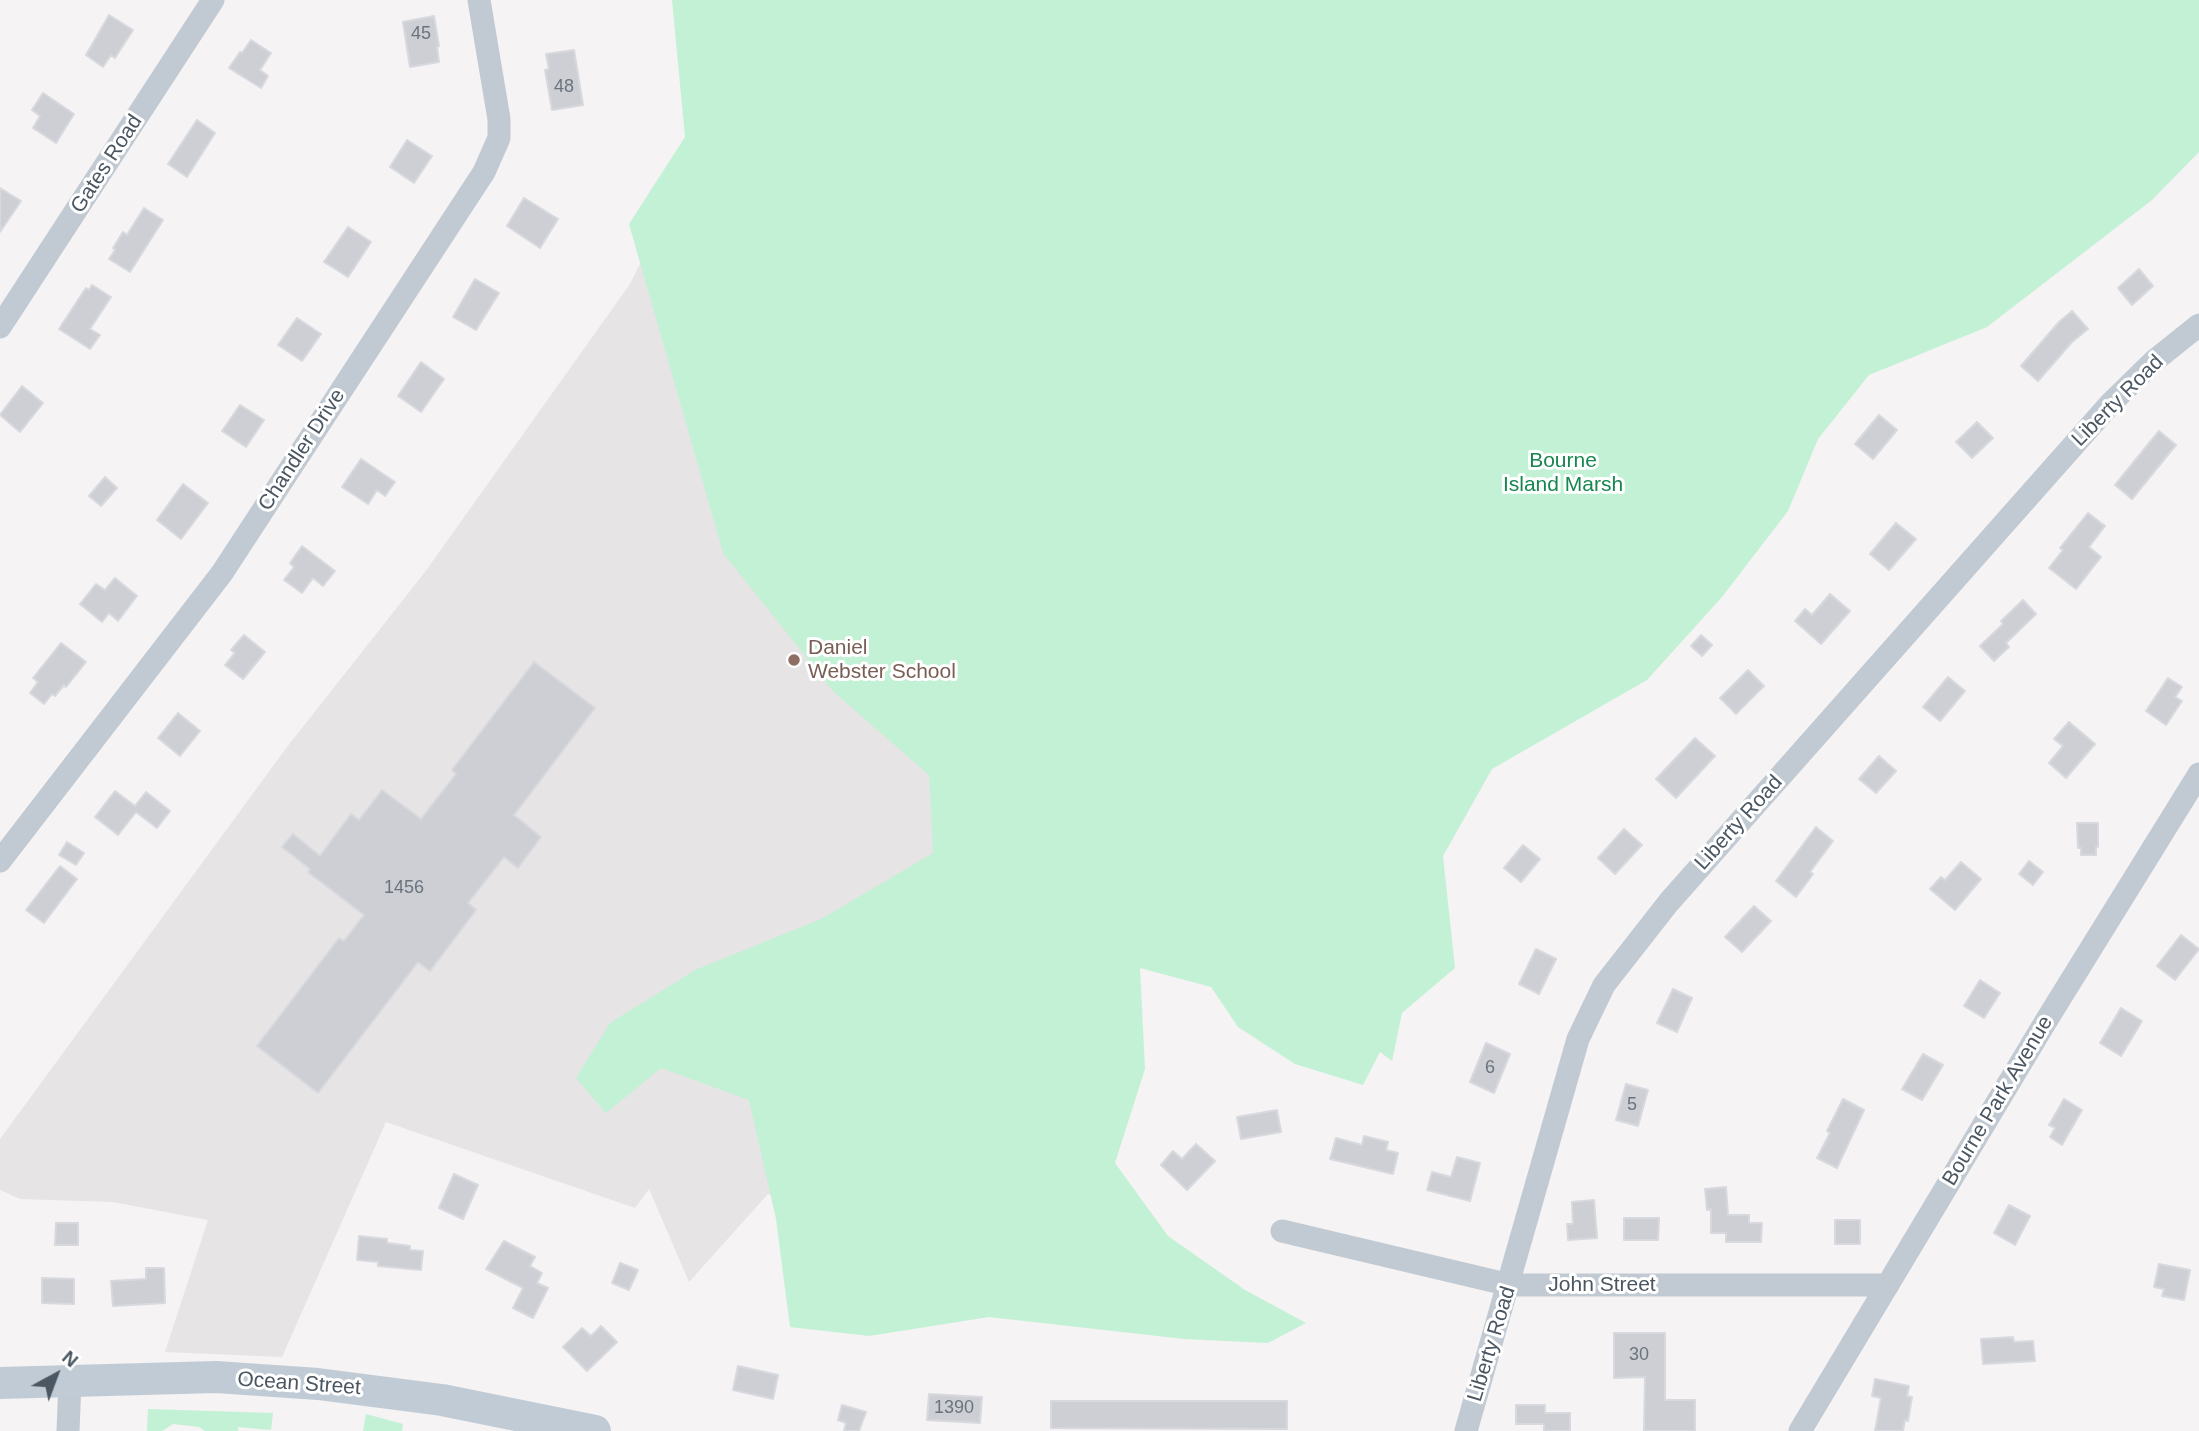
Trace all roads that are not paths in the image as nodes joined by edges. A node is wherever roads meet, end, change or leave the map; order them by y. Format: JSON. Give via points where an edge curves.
{"nodes":[{"id":1,"x":213,"y":0,"type":"edge"},
{"id":2,"x":479,"y":0,"type":"edge"},
{"id":3,"x":2199,"y":325,"type":"edge"},
{"id":4,"x":0,"y":327,"type":"edge"},
{"id":5,"x":2199,"y":774,"type":"edge"},
{"id":6,"x":0,"y":861,"type":"edge"},
{"id":7,"x":1282,"y":1231,"type":"dead end"},
{"id":8,"x":1510,"y":1285,"type":"junction"},
{"id":9,"x":1888,"y":1285,"type":"junction"},
{"id":10,"x":70,"y":1382,"type":"junction"},
{"id":11,"x":0,"y":1383,"type":"edge"},
{"id":12,"x":68,"y":1431,"type":"edge"},
{"id":13,"x":595,"y":1431,"type":"edge"},
{"id":14,"x":1466,"y":1431,"type":"edge"},
{"id":15,"x":1800,"y":1431,"type":"edge"}],
"edges":[{"from":1,"to":4,"type":"street","name":"Gates Road"},
{"from":2,"to":6,"type":"street","name":"Chandler Drive","via":[[499,119],[499,138],[484,172],[222,573]]},
{"from":3,"to":8,"type":"street","name":"Liberty Road","via":[[2111,402],[1669,902],[1604,985],[1578,1039]]},
{"from":5,"to":9,"type":"street","name":"Bourne Park Avenue"},
{"from":7,"to":8,"type":"street","name":"John Street"},
{"from":8,"to":9,"type":"street","name":"John Street"},
{"from":8,"to":14,"type":"street","name":"Liberty Road"},
{"from":9,"to":15,"type":"street","name":"Bourne Park Avenue"},
{"from":10,"to":11,"type":"main road","name":"Ocean Street"},
{"from":10,"to":12,"type":"street"},
{"from":10,"to":13,"type":"main road","name":"Ocean Street","via":[[216,1377],[325,1385],[442,1399]]}]}
